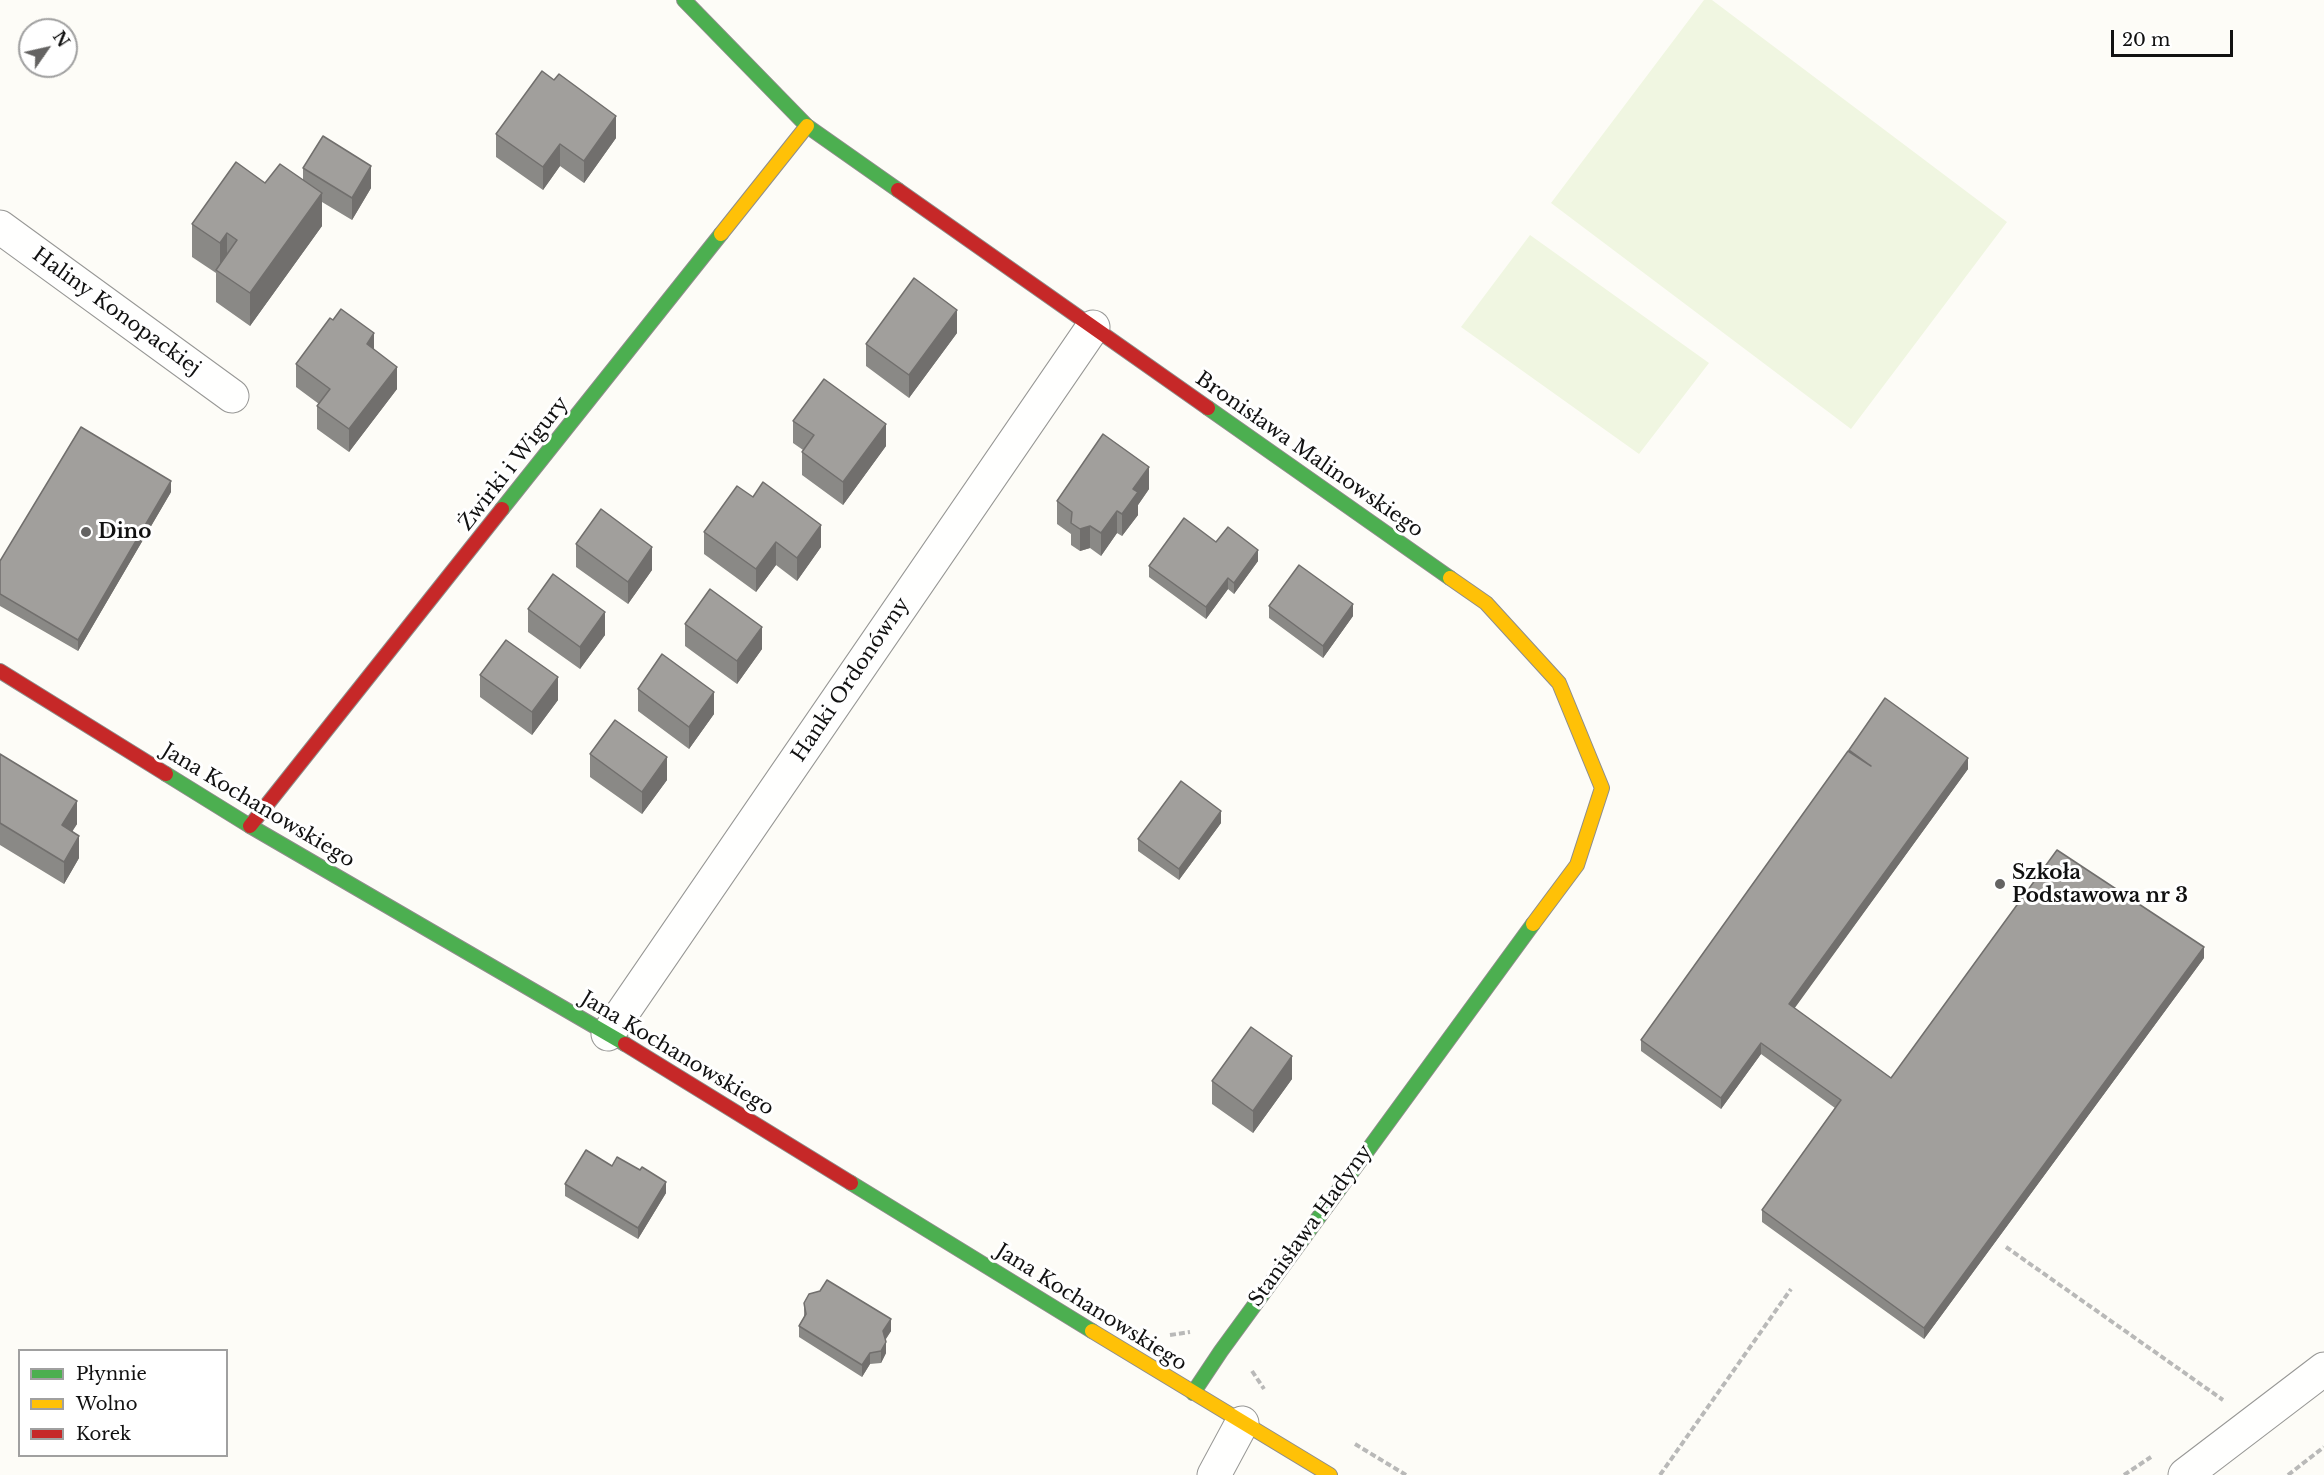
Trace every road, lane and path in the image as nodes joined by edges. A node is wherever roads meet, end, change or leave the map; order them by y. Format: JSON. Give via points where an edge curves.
{"nodes":[{"id":1,"x":684,"y":0,"type":"edge"},
{"id":2,"x":807,"y":126,"type":"junction"},
{"id":3,"x":0,"y":227,"type":"edge"},
{"id":4,"x":1093,"y":327,"type":"junction"},
{"id":5,"x":232,"y":396,"type":"dead end"},
{"id":6,"x":0,"y":671,"type":"edge"},
{"id":7,"x":250,"y":826,"type":"junction"},
{"id":8,"x":608,"y":1034,"type":"junction"},
{"id":9,"x":1431,"y":1060,"type":"joint"},
{"id":10,"x":2006,"y":1247,"type":"dead end"},
{"id":11,"x":1791,"y":1290,"type":"dead end"},
{"id":12,"x":2324,"y":1369,"type":"edge"},
{"id":13,"x":1193,"y":1394,"type":"junction"},
{"id":14,"x":2228,"y":1404,"type":"dead end"},
{"id":15,"x":1242,"y":1423,"type":"junction"},
{"id":16,"x":2324,"y":1447,"type":"edge"},
{"id":17,"x":1214,"y":1475,"type":"edge"},
{"id":18,"x":1330,"y":1475,"type":"edge"},
{"id":19,"x":1660,"y":1475,"type":"edge"},
{"id":20,"x":2185,"y":1475,"type":"edge"},
{"id":21,"x":2288,"y":1475,"type":"edge"}],
"edges":[{"from":1,"to":2,"type":"street","name":"Bronisława Malinowskiego"},
{"from":2,"to":4,"type":"street","name":"Bronisława Malinowskiego"},
{"from":2,"to":7,"type":"street","name":"Żwirki i Wigury"},
{"from":3,"to":5,"type":"street","name":"Haliny Konopackiej"},
{"from":4,"to":8,"type":"street","name":"Hanki Ordonówny"},
{"from":4,"to":9,"type":"street","name":"Bronisława Malinowskiego","via":[[1486,603],[1559,683],[1602,788],[1577,865]]},
{"from":6,"to":7,"type":"street","name":"Jana Kochanowskiego"},
{"from":7,"to":8,"type":"street","name":"Jana Kochanowskiego"},
{"from":8,"to":13,"type":"street","name":"Jana Kochanowskiego"},
{"from":9,"to":13,"type":"street","name":"Stanisława Hadyny"},
{"from":10,"to":14,"type":"path"},
{"from":11,"to":19,"type":"path"},
{"from":12,"to":20,"type":"street"},
{"from":13,"to":15,"type":"street","name":"Jana Kochanowskiego"},
{"from":15,"to":17,"type":"street"},
{"from":15,"to":18,"type":"street","name":"Jana Kochanowskiego"},
{"from":16,"to":21,"type":"path"}]}
